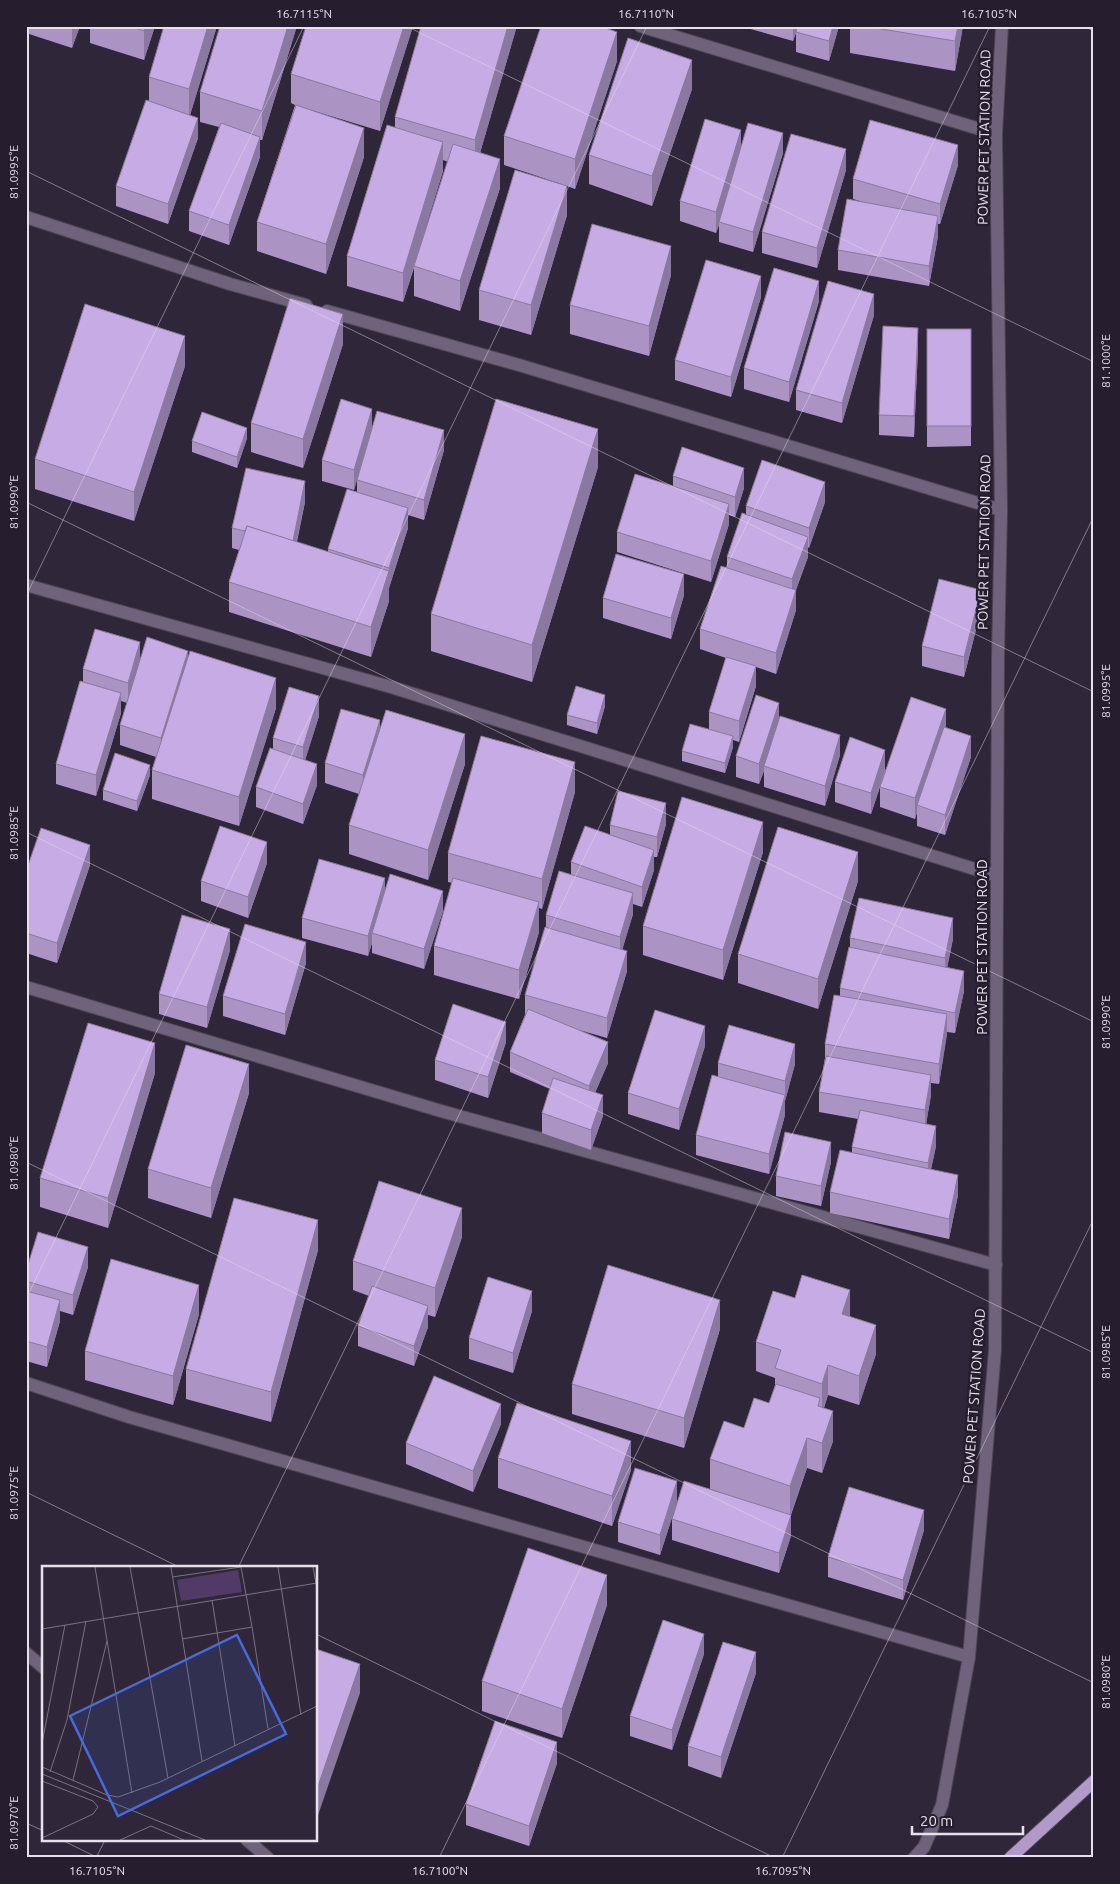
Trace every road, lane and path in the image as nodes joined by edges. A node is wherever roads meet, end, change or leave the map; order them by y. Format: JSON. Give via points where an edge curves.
{"nodes":[{"id":1,"x":640,"y":26,"type":"edge"},
{"id":2,"x":1002,"y":26,"type":"edge"},
{"id":3,"x":996,"y":134,"type":"junction"},
{"id":4,"x":26,"y":217,"type":"edge"},
{"id":5,"x":1001,"y":510,"type":"junction"},
{"id":6,"x":26,"y":585,"type":"edge"},
{"id":7,"x":997,"y":876,"type":"junction"},
{"id":8,"x":26,"y":987,"type":"edge"},
{"id":9,"x":996,"y":1264,"type":"junction"},
{"id":10,"x":26,"y":1383,"type":"edge"},
{"id":11,"x":26,"y":1653,"type":"edge"},
{"id":12,"x":969,"y":1658,"type":"junction"},
{"id":13,"x":42,"y":1666,"type":"edge"},
{"id":14,"x":1090,"y":1785,"type":"edge"},
{"id":15,"x":250,"y":1842,"type":"edge"},
{"id":16,"x":268,"y":1858,"type":"edge"},
{"id":17,"x":914,"y":1858,"type":"edge"},
{"id":18,"x":1010,"y":1858,"type":"edge"}],
"edges":[{"from":1,"to":3,"type":"street"},
{"from":2,"to":3,"type":"street","name":"POWER PET STATION ROAD"},
{"from":3,"to":5,"type":"street","name":"POWER PET STATION ROAD"},
{"from":4,"to":5,"type":"street","via":[[230,284],[519,365]]},
{"from":5,"to":7,"type":"street","name":"POWER PET STATION ROAD"},
{"from":6,"to":7,"type":"street","via":[[391,687]]},
{"from":7,"to":9,"type":"street","name":"POWER PET STATION ROAD"},
{"from":8,"to":9,"type":"street","via":[[441,1111]]},
{"from":9,"to":12,"type":"street","name":"POWER PET STATION ROAD","via":[[995,1350]]},
{"from":10,"to":12,"type":"street","via":[[129,1417]]},
{"from":11,"to":13,"type":"street"},
{"from":12,"to":17,"type":"street","name":"POWER PET STATION ROAD","via":[[942,1805],[924,1847]]},
{"from":14,"to":18,"type":"main road"},
{"from":15,"to":16,"type":"street"}]}
